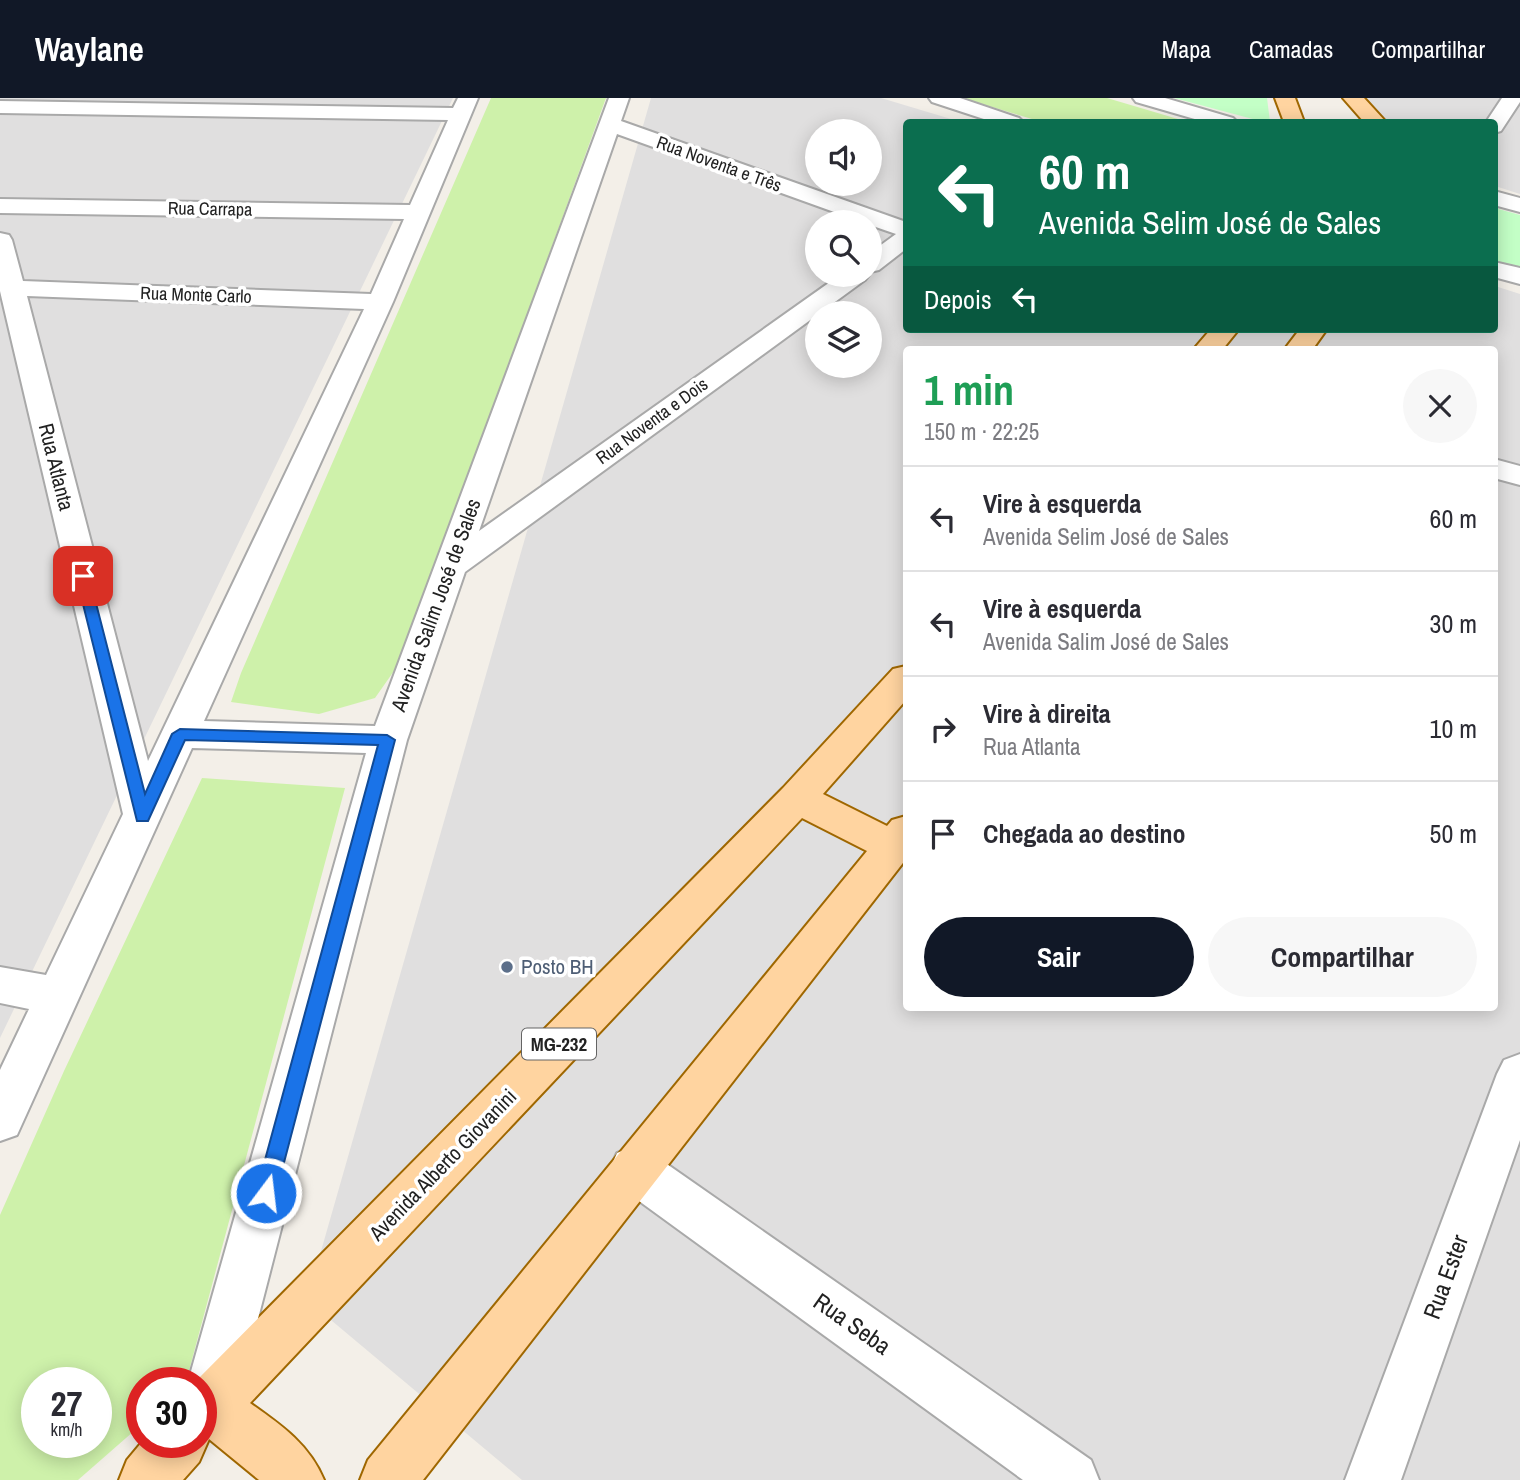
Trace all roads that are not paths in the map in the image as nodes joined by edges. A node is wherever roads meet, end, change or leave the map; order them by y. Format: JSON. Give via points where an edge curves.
{"nodes":[{"id":1,"x":939,"y":98,"type":"edge"},
{"id":2,"x":1143,"y":98,"type":"edge"},
{"id":3,"x":1285,"y":98,"type":"edge"},
{"id":4,"x":1353,"y":98,"type":"edge"},
{"id":5,"x":1512,"y":98,"type":"edge"},
{"id":6,"x":465,"y":106,"type":"edge"},
{"id":7,"x":0,"y":107,"type":"edge"},
{"id":8,"x":615,"y":112,"type":"edge"},
{"id":9,"x":1003,"y":119,"type":"edge"},
{"id":10,"x":1216,"y":119,"type":"edge"},
{"id":11,"x":1293,"y":119,"type":"edge"},
{"id":12,"x":1372,"y":119,"type":"edge"},
{"id":13,"x":1498,"y":121,"type":"edge"},
{"id":14,"x":1498,"y":199,"type":"edge"},
{"id":15,"x":1520,"y":205,"type":"edge"},
{"id":16,"x":0,"y":206,"type":"edge"},
{"id":17,"x":419,"y":212,"type":"junction"},
{"id":18,"x":903,"y":229,"type":"edge"},
{"id":19,"x":0,"y":240,"type":"edge"},
{"id":20,"x":903,"y":240,"type":"edge"},
{"id":21,"x":882,"y":256,"type":"edge"},
{"id":22,"x":1498,"y":270,"type":"edge"},
{"id":23,"x":1520,"y":276,"type":"edge"},
{"id":24,"x":839,"y":287,"type":"edge"},
{"id":25,"x":13,"y":288,"type":"junction"},
{"id":26,"x":380,"y":302,"type":"junction"},
{"id":27,"x":1222,"y":333,"type":"edge"},
{"id":28,"x":1211,"y":346,"type":"edge"},
{"id":29,"x":1498,"y":469,"type":"edge"},
{"id":30,"x":1520,"y":476,"type":"edge"},
{"id":31,"x":449,"y":568,"type":"junction"},
{"id":32,"x":903,"y":681,"type":"edge"},
{"id":33,"x":180,"y":734,"type":"junction"},
{"id":34,"x":387,"y":740,"type":"junction"},
{"id":35,"x":797,"y":798,"type":"junction"},
{"id":36,"x":143,"y":817,"type":"junction"},
{"id":37,"x":900,"y":839,"type":"edge"},
{"id":38,"x":0,"y":985,"type":"edge"},
{"id":39,"x":56,"y":995,"type":"junction"},
{"id":40,"x":11,"y":1073,"type":"edge"},
{"id":41,"x":1520,"y":1074,"type":"edge"},
{"id":42,"x":0,"y":1120,"type":"edge"},
{"id":43,"x":634,"y":1169,"type":"junction"},
{"id":44,"x":211,"y":1367,"type":"edge"},
{"id":45,"x":217,"y":1399,"type":"edge"},
{"id":46,"x":217,"y":1430,"type":"edge"},
{"id":47,"x":165,"y":1458,"type":"edge"},
{"id":48,"x":147,"y":1480,"type":"edge"},
{"id":49,"x":296,"y":1480,"type":"edge"},
{"id":50,"x":388,"y":1480,"type":"edge"},
{"id":51,"x":1071,"y":1480,"type":"edge"},
{"id":52,"x":1373,"y":1480,"type":"edge"}],
"edges":[{"from":1,"to":9,"type":"street"},
{"from":2,"to":10,"type":"street"},
{"from":3,"to":11,"type":"main road"},
{"from":4,"to":12,"type":"main road"},
{"from":5,"to":13,"type":"street"},
{"from":6,"to":7,"type":"street"},
{"from":6,"to":17,"type":"street"},
{"from":8,"to":18,"type":"street","name":"Rua Noventa e Três"},
{"from":8,"to":31,"type":"street","name":"Avenida Salim José de Sales"},
{"from":14,"to":15,"type":"street"},
{"from":16,"to":17,"type":"street","name":"Rua Carrapa"},
{"from":17,"to":26,"type":"street"},
{"from":19,"to":25,"type":"street","name":"Rua Atlanta"},
{"from":20,"to":21,"type":"street"},
{"from":22,"to":23,"type":"street"},
{"from":24,"to":31,"type":"street","name":"Rua Noventa e Dois"},
{"from":25,"to":26,"type":"street","name":"Rua Monte Carlo"},
{"from":25,"to":36,"type":"street","name":"Rua Atlanta"},
{"from":26,"to":33,"type":"street"},
{"from":27,"to":28,"type":"main road"},
{"from":29,"to":30,"type":"street"},
{"from":31,"to":34,"type":"street","name":"Avenida Salim José de Sales"},
{"from":32,"to":35,"type":"main road","name":"Avenida Alberto Giovanini","number":"MG-232"},
{"from":33,"to":34,"type":"street"},
{"from":33,"to":36,"type":"street"},
{"from":34,"to":44,"type":"street","name":"Avenida Salim José de Sales"},
{"from":35,"to":37,"type":"main road"},
{"from":35,"to":45,"type":"main road","name":"Avenida Alberto Giovanini","number":"MG-232"},
{"from":36,"to":39,"type":"street"},
{"from":37,"to":43,"type":"main road"},
{"from":38,"to":39,"type":"street"},
{"from":39,"to":40,"type":"street"},
{"from":40,"to":42,"type":"street"},
{"from":41,"to":52,"type":"street","name":"Rua Ester"},
{"from":43,"to":50,"type":"main road"},
{"from":43,"to":51,"type":"street","name":"Rua Seba"},
{"from":46,"to":49,"type":"main road","via":[[272,1452]]},
{"from":47,"to":48,"type":"main road","number":"MG-232"}]}
